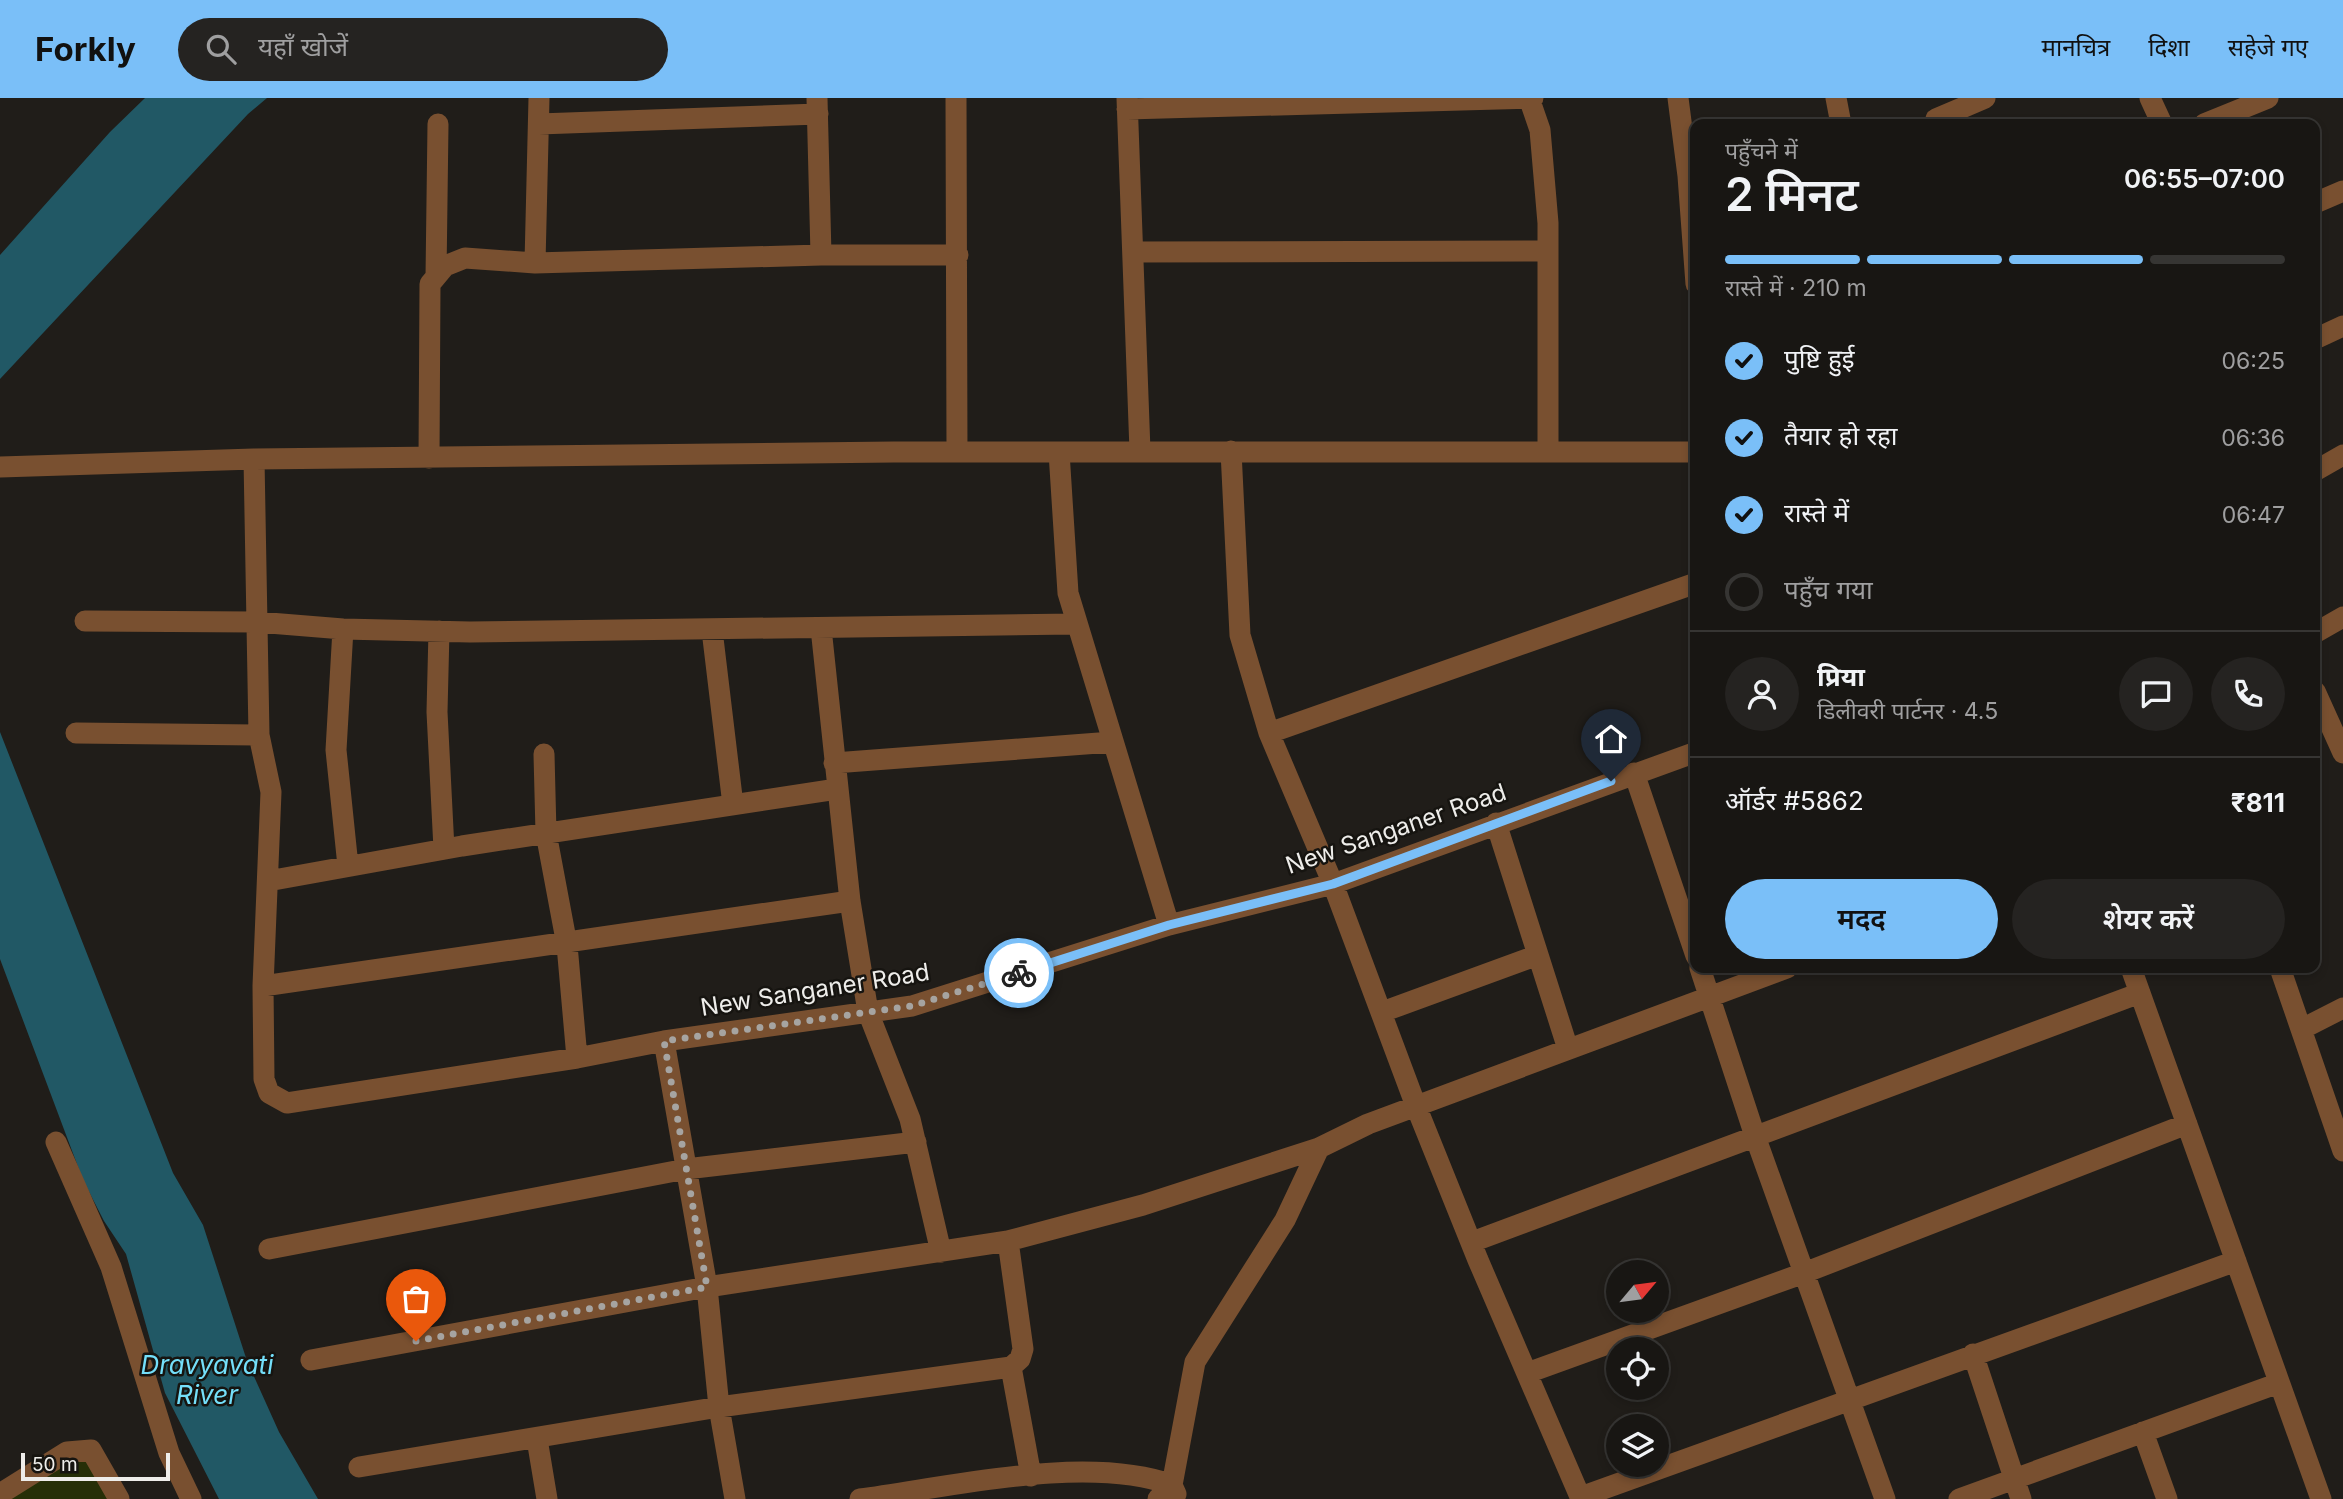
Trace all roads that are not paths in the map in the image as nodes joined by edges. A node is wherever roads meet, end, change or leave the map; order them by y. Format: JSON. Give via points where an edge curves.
{"nodes":[{"id":1,"x":539,"y":98,"type":"edge"},
{"id":2,"x":956,"y":98,"type":"edge"},
{"id":3,"x":1531,"y":98,"type":"edge"},
{"id":4,"x":1678,"y":98,"type":"edge"},
{"id":5,"x":1836,"y":98,"type":"edge"},
{"id":6,"x":1985,"y":98,"type":"edge"},
{"id":7,"x":2150,"y":98,"type":"edge"},
{"id":8,"x":2268,"y":98,"type":"edge"},
{"id":9,"x":1284,"y":102,"type":"edge"},
{"id":10,"x":1127,"y":104,"type":"edge"},
{"id":11,"x":818,"y":106,"type":"edge"},
{"id":12,"x":678,"y":108,"type":"edge"},
{"id":13,"x":1934,"y":114,"type":"edge"},
{"id":14,"x":1840,"y":119,"type":"edge"},
{"id":15,"x":2160,"y":119,"type":"edge"},
{"id":16,"x":2216,"y":119,"type":"edge"},
{"id":17,"x":438,"y":124,"type":"dead end"},
{"id":18,"x":539,"y":124,"type":"junction"},
{"id":19,"x":2343,"y":191,"type":"edge"},
{"id":20,"x":2320,"y":201,"type":"edge"},
{"id":21,"x":1690,"y":203,"type":"edge"},
{"id":22,"x":1548,"y":251,"type":"junction"},
{"id":23,"x":1133,"y":252,"type":"junction"},
{"id":24,"x":821,"y":255,"type":"junction"},
{"id":25,"x":958,"y":255,"type":"junction"},
{"id":26,"x":535,"y":263,"type":"junction"},
{"id":27,"x":436,"y":277,"type":"junction"},
{"id":28,"x":2343,"y":327,"type":"edge"},
{"id":29,"x":2320,"y":337,"type":"edge"},
{"id":30,"x":1231,"y":451,"type":"junction"},
{"id":31,"x":1548,"y":451,"type":"junction"},
{"id":32,"x":957,"y":452,"type":"junction"},
{"id":33,"x":1059,"y":452,"type":"junction"},
{"id":34,"x":1140,"y":452,"type":"junction"},
{"id":35,"x":1690,"y":452,"type":"edge"},
{"id":36,"x":429,"y":458,"type":"junction"},
{"id":37,"x":2342,"y":458,"type":"edge"},
{"id":38,"x":254,"y":459,"type":"junction"},
{"id":39,"x":0,"y":467,"type":"edge"},
{"id":40,"x":2320,"y":468,"type":"edge"},
{"id":41,"x":1690,"y":585,"type":"edge"},
{"id":42,"x":2343,"y":617,"type":"edge"},
{"id":43,"x":86,"y":621,"type":"dead end"},
{"id":44,"x":257,"y":622,"type":"junction"},
{"id":45,"x":1075,"y":624,"type":"junction"},
{"id":46,"x":821,"y":628,"type":"junction"},
{"id":47,"x":342,"y":629,"type":"junction"},
{"id":48,"x":712,"y":630,"type":"junction"},
{"id":49,"x":2320,"y":630,"type":"edge"},
{"id":50,"x":439,"y":631,"type":"junction"},
{"id":51,"x":2320,"y":698,"type":"edge"},
{"id":52,"x":2337,"y":721,"type":"edge"},
{"id":53,"x":76,"y":733,"type":"dead end"},
{"id":54,"x":1269,"y":733,"type":"junction"},
{"id":55,"x":259,"y":735,"type":"junction"},
{"id":56,"x":1112,"y":741,"type":"junction"},
{"id":57,"x":2343,"y":753,"type":"edge"},
{"id":58,"x":544,"y":754,"type":"dead end"},
{"id":59,"x":1690,"y":754,"type":"edge"},
{"id":60,"x":834,"y":764,"type":"junction"},
{"id":61,"x":1634,"y":773,"type":"junction"},
{"id":62,"x":837,"y":789,"type":"junction"},
{"id":63,"x":733,"y":805,"type":"junction"},
{"id":64,"x":1496,"y":823,"type":"junction"},
{"id":65,"x":547,"y":833,"type":"junction"},
{"id":66,"x":444,"y":849,"type":"junction"},
{"id":67,"x":348,"y":866,"type":"junction"},
{"id":68,"x":268,"y":881,"type":"junction"},
{"id":69,"x":1333,"y":884,"type":"junction"},
{"id":70,"x":850,"y":901,"type":"junction"},
{"id":71,"x":1169,"y":925,"type":"junction"},
{"id":72,"x":1690,"y":938,"type":"edge"},
{"id":73,"x":566,"y":945,"type":"junction"},
{"id":74,"x":1538,"y":955,"type":"junction"},
{"id":75,"x":1702,"y":973,"type":"edge"},
{"id":76,"x":1773,"y":973,"type":"edge"},
{"id":77,"x":2133,"y":973,"type":"edge"},
{"id":78,"x":2282,"y":973,"type":"edge"},
{"id":79,"x":263,"y":986,"type":"junction"},
{"id":80,"x":2140,"y":993,"type":"junction"},
{"id":81,"x":1709,"y":996,"type":"junction"},
{"id":82,"x":2343,"y":1008,"type":"edge"},
{"id":83,"x":868,"y":1012,"type":"junction"},
{"id":84,"x":1382,"y":1012,"type":"junction"},
{"id":85,"x":2302,"y":1029,"type":"junction"},
{"id":86,"x":664,"y":1041,"type":"junction"},
{"id":87,"x":1568,"y":1049,"type":"junction"},
{"id":88,"x":577,"y":1058,"type":"junction"},
{"id":89,"x":1416,"y":1106,"type":"junction"},
{"id":90,"x":2187,"y":1124,"type":"junction"},
{"id":91,"x":1755,"y":1136,"type":"junction"},
{"id":92,"x":56,"y":1142,"type":"dead end"},
{"id":93,"x":916,"y":1142,"type":"junction"},
{"id":94,"x":1319,"y":1148,"type":"junction"},
{"id":95,"x":2343,"y":1151,"type":"edge"},
{"id":96,"x":686,"y":1169,"type":"junction"},
{"id":97,"x":1008,"y":1241,"type":"junction"},
{"id":98,"x":1472,"y":1242,"type":"junction"},
{"id":99,"x":269,"y":1249,"type":"dead end"},
{"id":100,"x":941,"y":1252,"type":"junction"},
{"id":101,"x":2236,"y":1261,"type":"junction"},
{"id":102,"x":1804,"y":1273,"type":"junction"},
{"id":103,"x":707,"y":1287,"type":"junction"},
{"id":104,"x":1973,"y":1354,"type":"junction"},
{"id":105,"x":311,"y":1360,"type":"dead end"},
{"id":106,"x":1011,"y":1367,"type":"junction"},
{"id":107,"x":1527,"y":1373,"type":"junction"},
{"id":108,"x":2279,"y":1383,"type":"junction"},
{"id":109,"x":1849,"y":1398,"type":"junction"},
{"id":110,"x":719,"y":1407,"type":"junction"},
{"id":111,"x":2143,"y":1432,"type":"junction"},
{"id":112,"x":537,"y":1439,"type":"junction"},
{"id":113,"x":359,"y":1467,"type":"dead end"},
{"id":114,"x":1031,"y":1476,"type":"junction"},
{"id":115,"x":2017,"y":1489,"type":"edge"},
{"id":116,"x":0,"y":1494,"type":"edge"},
{"id":117,"x":1170,"y":1494,"type":"edge"},
{"id":118,"x":1581,"y":1498,"type":"edge"},
{"id":119,"x":119,"y":1499,"type":"edge"},
{"id":120,"x":191,"y":1499,"type":"edge"},
{"id":121,"x":547,"y":1499,"type":"edge"},
{"id":122,"x":735,"y":1499,"type":"edge"},
{"id":123,"x":860,"y":1499,"type":"edge"},
{"id":124,"x":1885,"y":1499,"type":"edge"},
{"id":125,"x":1959,"y":1499,"type":"edge"},
{"id":126,"x":2167,"y":1499,"type":"edge"},
{"id":127,"x":2321,"y":1499,"type":"edge"}],
"edges":[{"from":1,"to":18,"type":"street"},
{"from":2,"to":25,"type":"street"},
{"from":3,"to":9,"type":"street"},
{"from":3,"to":22,"type":"street","via":[[1540,130]]},
{"from":4,"to":21,"type":"street"},
{"from":5,"to":14,"type":"street"},
{"from":6,"to":13,"type":"street"},
{"from":7,"to":15,"type":"street"},
{"from":8,"to":16,"type":"street"},
{"from":9,"to":10,"type":"street"},
{"from":10,"to":23,"type":"street"},
{"from":11,"to":12,"type":"street"},
{"from":11,"to":24,"type":"street"},
{"from":12,"to":18,"type":"street"},
{"from":17,"to":27,"type":"street"},
{"from":18,"to":26,"type":"street"},
{"from":19,"to":20,"type":"street"},
{"from":22,"to":23,"type":"street"},
{"from":22,"to":31,"type":"street"},
{"from":23,"to":34,"type":"street"},
{"from":24,"to":25,"type":"street"},
{"from":24,"to":26,"type":"street"},
{"from":25,"to":32,"type":"street"},
{"from":26,"to":27,"type":"street","via":[[465,258],[445,266]]},
{"from":27,"to":36,"type":"street","via":[[430,284]]},
{"from":28,"to":29,"type":"street"},
{"from":30,"to":31,"type":"street"},
{"from":30,"to":34,"type":"street"},
{"from":30,"to":54,"type":"street","via":[[1240,635]]},
{"from":31,"to":35,"type":"street"},
{"from":32,"to":33,"type":"street"},
{"from":32,"to":36,"type":"street"},
{"from":33,"to":34,"type":"street"},
{"from":33,"to":45,"type":"street","via":[[1068,593]]},
{"from":36,"to":38,"type":"street"},
{"from":37,"to":40,"type":"street"},
{"from":38,"to":39,"type":"street"},
{"from":38,"to":44,"type":"street"},
{"from":41,"to":54,"type":"street"},
{"from":42,"to":49,"type":"street"},
{"from":43,"to":44,"type":"street"},
{"from":44,"to":47,"type":"street"},
{"from":44,"to":55,"type":"street"},
{"from":45,"to":46,"type":"street"},
{"from":45,"to":56,"type":"street"},
{"from":46,"to":48,"type":"street"},
{"from":46,"to":60,"type":"street"},
{"from":47,"to":50,"type":"street"},
{"from":47,"to":67,"type":"street","via":[[336,750]]},
{"from":48,"to":50,"type":"street"},
{"from":48,"to":63,"type":"street"},
{"from":50,"to":66,"type":"street","via":[[437,712]]},
{"from":51,"to":52,"type":"street"},
{"from":52,"to":57,"type":"street"},
{"from":53,"to":55,"type":"street"},
{"from":54,"to":69,"type":"street"},
{"from":55,"to":68,"type":"street","via":[[271,792]]},
{"from":56,"to":60,"type":"street"},
{"from":56,"to":71,"type":"street"},
{"from":58,"to":65,"type":"street"},
{"from":59,"to":61,"type":"street","name":"New Sanganer Road"},
{"from":60,"to":62,"type":"street"},
{"from":61,"to":64,"type":"street","name":"New Sanganer Road"},
{"from":61,"to":72,"type":"street"},
{"from":62,"to":63,"type":"street"},
{"from":62,"to":70,"type":"street"},
{"from":63,"to":65,"type":"street"},
{"from":64,"to":69,"type":"street","name":"New Sanganer Road"},
{"from":64,"to":74,"type":"street"},
{"from":65,"to":66,"type":"street"},
{"from":65,"to":73,"type":"street"},
{"from":66,"to":67,"type":"street"},
{"from":67,"to":68,"type":"street"},
{"from":68,"to":79,"type":"street"},
{"from":69,"to":71,"type":"street","name":"New Sanganer Road"},
{"from":69,"to":84,"type":"street"},
{"from":70,"to":73,"type":"street"},
{"from":70,"to":83,"type":"street"},
{"from":71,"to":83,"type":"street","name":"New Sanganer Road","via":[[912,1006]]},
{"from":73,"to":79,"type":"street"},
{"from":73,"to":88,"type":"street"},
{"from":74,"to":84,"type":"street"},
{"from":74,"to":87,"type":"street"},
{"from":75,"to":81,"type":"street"},
{"from":76,"to":81,"type":"street"},
{"from":77,"to":80,"type":"street"},
{"from":78,"to":85,"type":"street"},
{"from":79,"to":88,"type":"street","name":"New Sanganer Road","via":[[264,1079],[269,1093],[287,1103]]},
{"from":80,"to":90,"type":"street"},
{"from":80,"to":91,"type":"street"},
{"from":81,"to":87,"type":"street"},
{"from":81,"to":91,"type":"street"},
{"from":82,"to":85,"type":"street"},
{"from":83,"to":86,"type":"street","name":"New Sanganer Road"},
{"from":83,"to":93,"type":"street"},
{"from":84,"to":89,"type":"street"},
{"from":85,"to":95,"type":"street"},
{"from":86,"to":88,"type":"street","name":"New Sanganer Road"},
{"from":86,"to":96,"type":"street"},
{"from":87,"to":89,"type":"street"},
{"from":89,"to":94,"type":"street"},
{"from":89,"to":98,"type":"street"},
{"from":90,"to":101,"type":"street"},
{"from":90,"to":102,"type":"street"},
{"from":91,"to":98,"type":"street"},
{"from":91,"to":102,"type":"street"},
{"from":92,"to":120,"type":"street","via":[[111,1267],[169,1453]]},
{"from":93,"to":96,"type":"street"},
{"from":93,"to":100,"type":"street"},
{"from":94,"to":97,"type":"street","via":[[1143,1205]]},
{"from":94,"to":117,"type":"street","via":[[1285,1220],[1195,1362]]},
{"from":96,"to":99,"type":"street"},
{"from":96,"to":103,"type":"street"},
{"from":97,"to":100,"type":"street"},
{"from":97,"to":106,"type":"street","via":[[1023,1349]]},
{"from":98,"to":107,"type":"street"},
{"from":100,"to":103,"type":"street"},
{"from":101,"to":104,"type":"street"},
{"from":101,"to":108,"type":"street"},
{"from":102,"to":107,"type":"street"},
{"from":102,"to":109,"type":"street"},
{"from":103,"to":105,"type":"street"},
{"from":103,"to":110,"type":"street"},
{"from":104,"to":109,"type":"street"},
{"from":104,"to":115,"type":"street"},
{"from":106,"to":110,"type":"street"},
{"from":106,"to":114,"type":"street"},
{"from":107,"to":118,"type":"street"},
{"from":108,"to":111,"type":"street"},
{"from":108,"to":127,"type":"street"},
{"from":109,"to":118,"type":"street"},
{"from":109,"to":124,"type":"street"},
{"from":110,"to":112,"type":"street"},
{"from":110,"to":122,"type":"street"},
{"from":111,"to":115,"type":"street"},
{"from":111,"to":126,"type":"street"},
{"from":112,"to":113,"type":"street"},
{"from":112,"to":121,"type":"street"},
{"from":114,"to":117,"type":"street","via":[[1114,1473],[1151,1478]]},
{"from":114,"to":123,"type":"street"},
{"from":115,"to":125,"type":"street"},
{"from":116,"to":119,"type":"street","via":[[67,1452],[91,1450]]}]}
